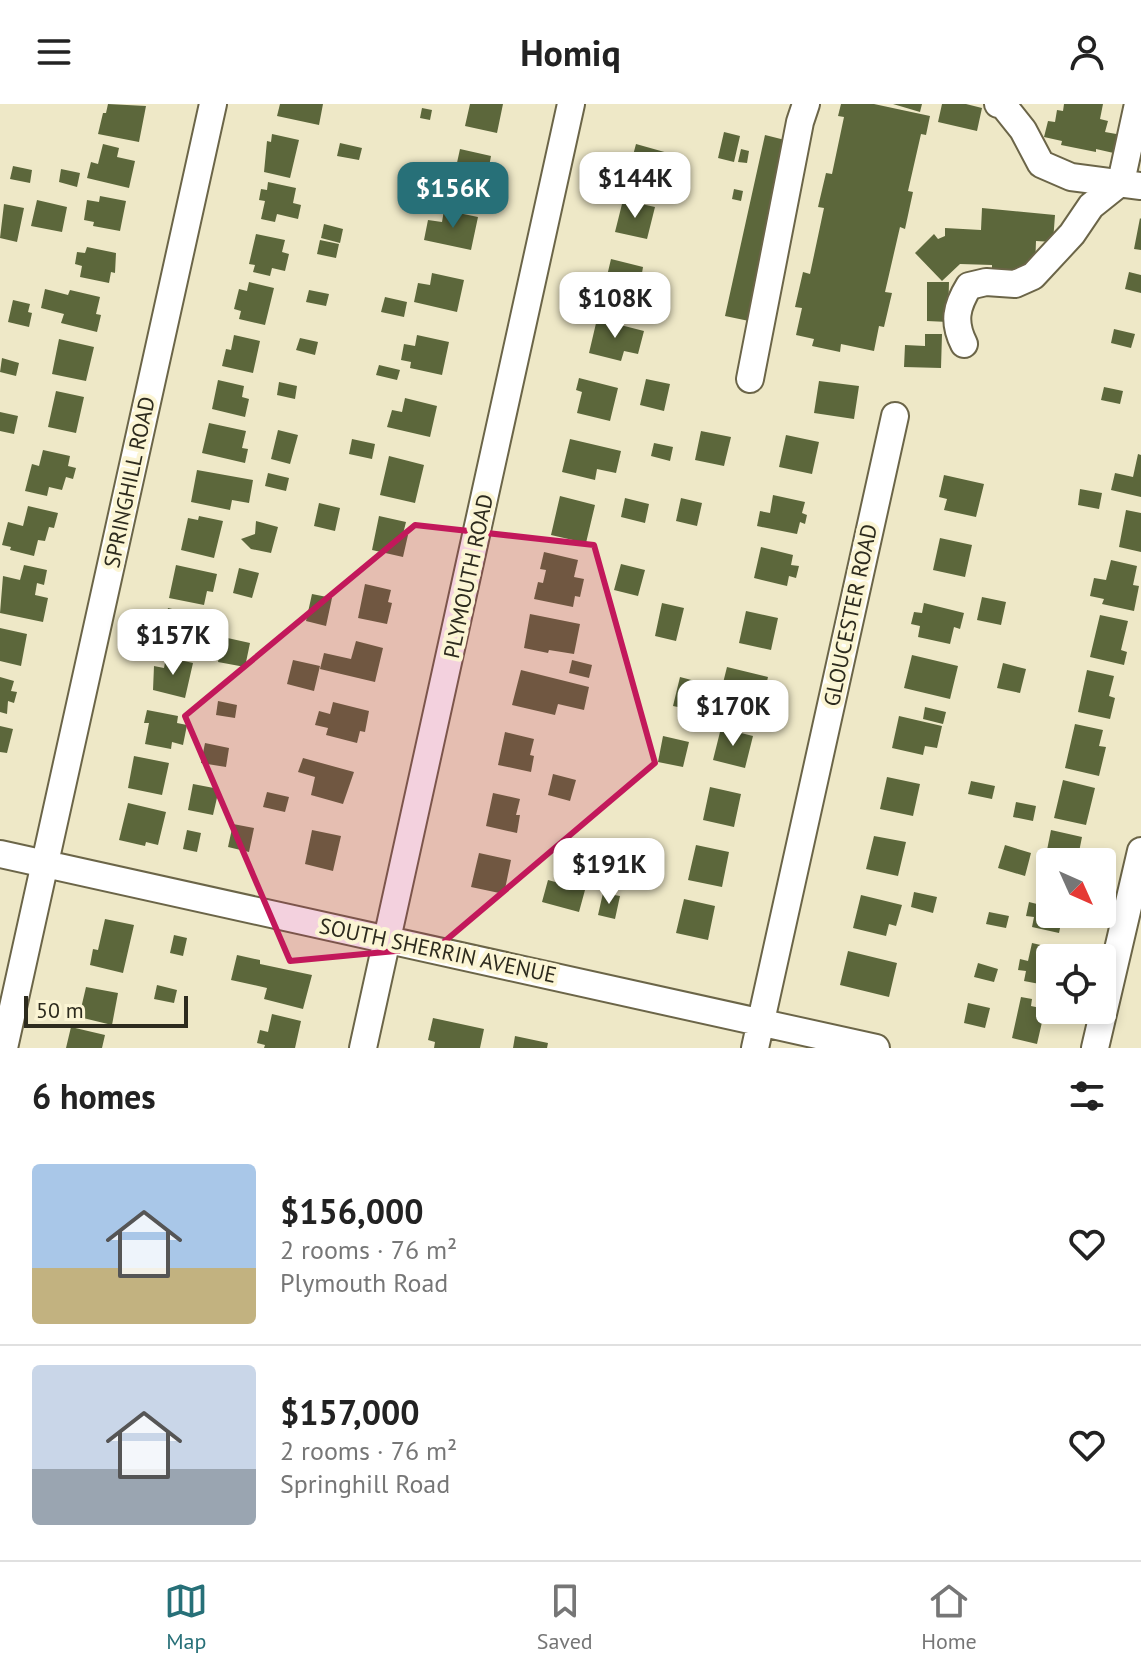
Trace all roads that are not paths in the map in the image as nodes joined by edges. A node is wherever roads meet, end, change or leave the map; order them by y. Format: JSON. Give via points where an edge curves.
{"nodes":[{"id":1,"x":213,"y":104,"type":"edge"},
{"id":2,"x":571,"y":104,"type":"edge"},
{"id":3,"x":806,"y":104,"type":"edge"},
{"id":4,"x":998,"y":104,"type":"edge"},
{"id":5,"x":1138,"y":104,"type":"edge"},
{"id":6,"x":1131,"y":184,"type":"edge"},
{"id":7,"x":964,"y":344,"type":"dead end"},
{"id":8,"x":750,"y":379,"type":"dead end"},
{"id":9,"x":895,"y":416,"type":"dead end"},
{"id":10,"x":1141,"y":851,"type":"edge"},
{"id":11,"x":0,"y":854,"type":"edge"},
{"id":12,"x":45,"y":865,"type":"junction"},
{"id":13,"x":387,"y":938,"type":"junction"},
{"id":14,"x":758,"y":1035,"type":"edge"},
{"id":15,"x":4,"y":1048,"type":"edge"},
{"id":16,"x":363,"y":1048,"type":"edge"},
{"id":17,"x":876,"y":1048,"type":"edge"},
{"id":18,"x":1095,"y":1048,"type":"edge"}],
"edges":[{"from":1,"to":12,"type":"street","name":"SPRINGHILL ROAD"},
{"from":2,"to":13,"type":"street","name":"PLYMOUTH ROAD"},
{"from":3,"to":8,"type":"street"},
{"from":4,"to":6,"type":"street","via":[[1023,130],[1041,164],[1071,177]]},
{"from":5,"to":6,"type":"street"},
{"from":6,"to":7,"type":"street","via":[[1091,206],[1033,276],[1015,284],[969,286],[958,303],[957,330]]},
{"from":9,"to":14,"type":"street","name":"GLOUCESTER ROAD"},
{"from":10,"to":18,"type":"street"},
{"from":11,"to":12,"type":"street","name":"SOUTH SHERRIN AVENUE"},
{"from":12,"to":13,"type":"street","name":"SOUTH SHERRIN AVENUE"},
{"from":12,"to":15,"type":"street","name":"SPRINGHILL ROAD"},
{"from":13,"to":14,"type":"street","name":"SOUTH SHERRIN AVENUE"},
{"from":13,"to":16,"type":"street","name":"PLYMOUTH ROAD"},
{"from":14,"to":17,"type":"street","name":"SOUTH SHERRIN AVENUE"}]}
